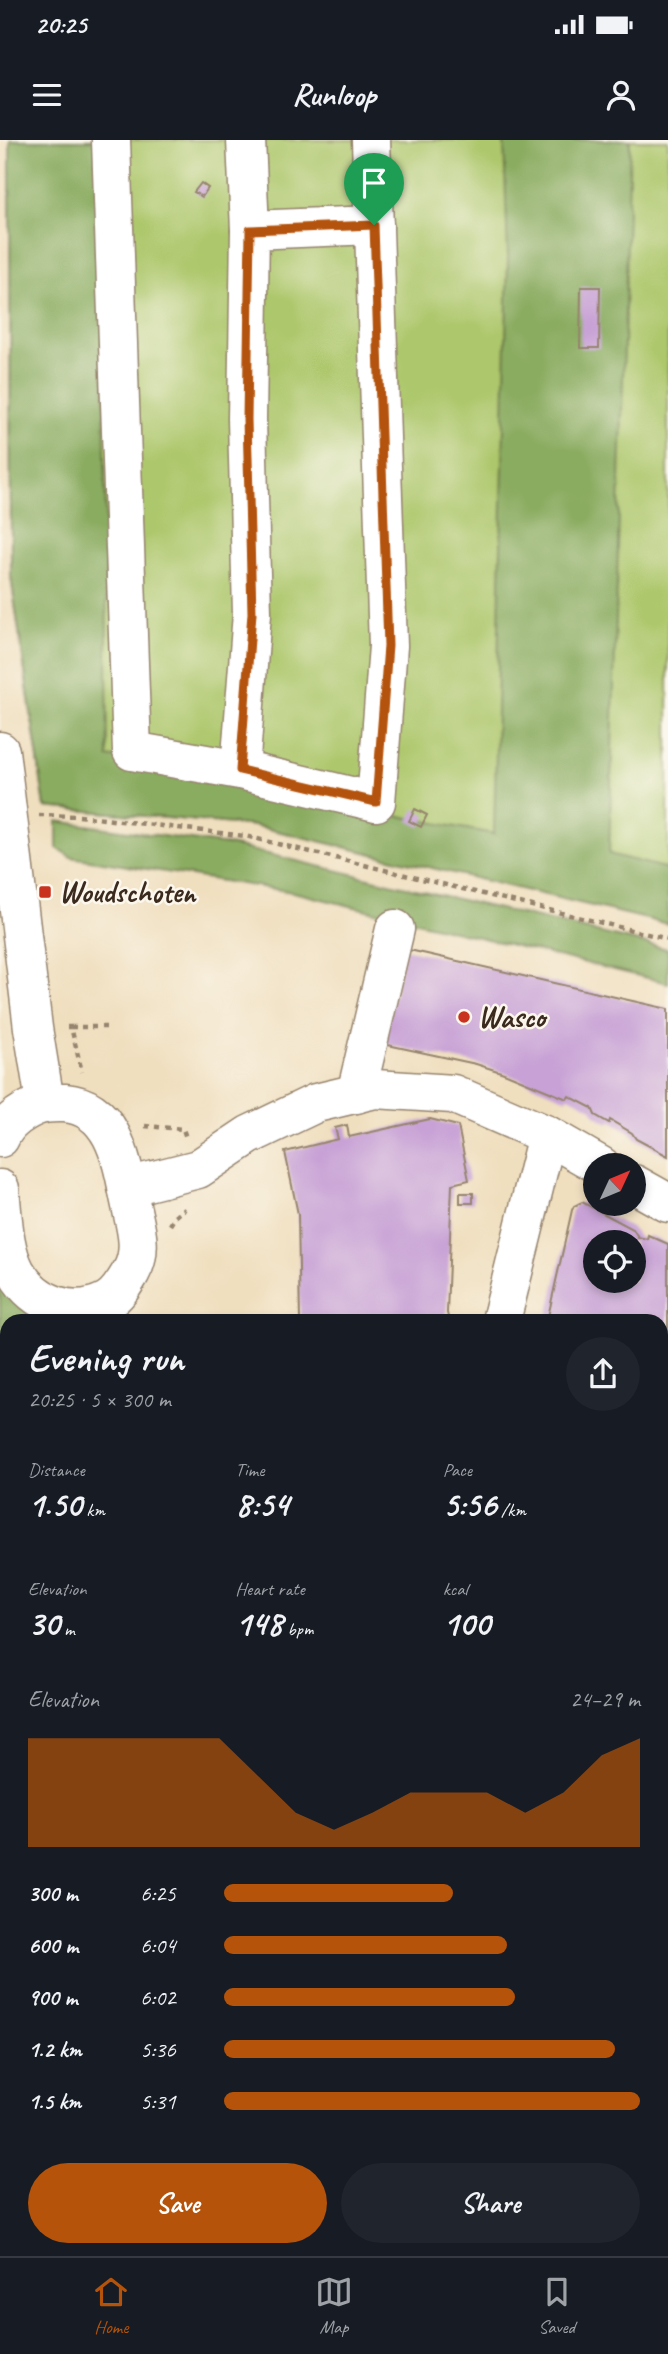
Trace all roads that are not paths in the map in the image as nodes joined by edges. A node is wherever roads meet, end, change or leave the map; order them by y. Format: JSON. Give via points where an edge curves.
{"nodes":[{"id":1,"x":111,"y":140,"type":"edge"},
{"id":2,"x":246,"y":140,"type":"edge"},
{"id":3,"x":371,"y":140,"type":"edge"},
{"id":4,"x":374,"y":225,"type":"junction"},
{"id":5,"x":250,"y":230,"type":"junction"},
{"id":6,"x":0,"y":751,"type":"edge"},
{"id":7,"x":240,"y":770,"type":"junction"},
{"id":8,"x":395,"y":929,"type":"dead end"},
{"id":9,"x":356,"y":1094,"type":"junction"},
{"id":10,"x":45,"y":1102,"type":"junction"},
{"id":11,"x":547,"y":1135,"type":"junction"},
{"id":12,"x":0,"y":1138,"type":"edge"},
{"id":13,"x":583,"y":1156,"type":"edge"},
{"id":14,"x":127,"y":1186,"type":"junction"},
{"id":15,"x":0,"y":1189,"type":"edge"},
{"id":16,"x":646,"y":1191,"type":"edge"},
{"id":17,"x":668,"y":1203,"type":"edge"},
{"id":18,"x":4,"y":1253,"type":"edge"},
{"id":19,"x":84,"y":1314,"type":"edge"},
{"id":20,"x":89,"y":1314,"type":"edge"},
{"id":21,"x":503,"y":1314,"type":"edge"}],
"edges":[{"from":1,"to":7,"type":"main road","via":[[132,751]]},
{"from":2,"to":5,"type":"main road"},
{"from":3,"to":4,"type":"main road"},
{"from":4,"to":5,"type":"main road"},
{"from":4,"to":7,"type":"main road","via":[[388,646],[376,802]]},
{"from":5,"to":7,"type":"main road","via":[[247,419],[252,613]]},
{"from":6,"to":10,"type":"main road"},
{"from":8,"to":9,"type":"main road"},
{"from":9,"to":11,"type":"main road","via":[[375,1089],[453,1094]]},
{"from":9,"to":14,"type":"main road","via":[[316,1103],[249,1135],[198,1169]]},
{"from":10,"to":12,"type":"main road","via":[[16,1116]]},
{"from":10,"to":14,"type":"main road","via":[[72,1104],[108,1127]]},
{"from":11,"to":13,"type":"main road"},
{"from":11,"to":21,"type":"main road"},
{"from":14,"to":20,"type":"main road","via":[[139,1246],[135,1265],[124,1285]]},
{"from":15,"to":18,"type":"main road"},
{"from":16,"to":17,"type":"main road"},
{"from":18,"to":19,"type":"main road","via":[[30,1290],[47,1303]]}]}
